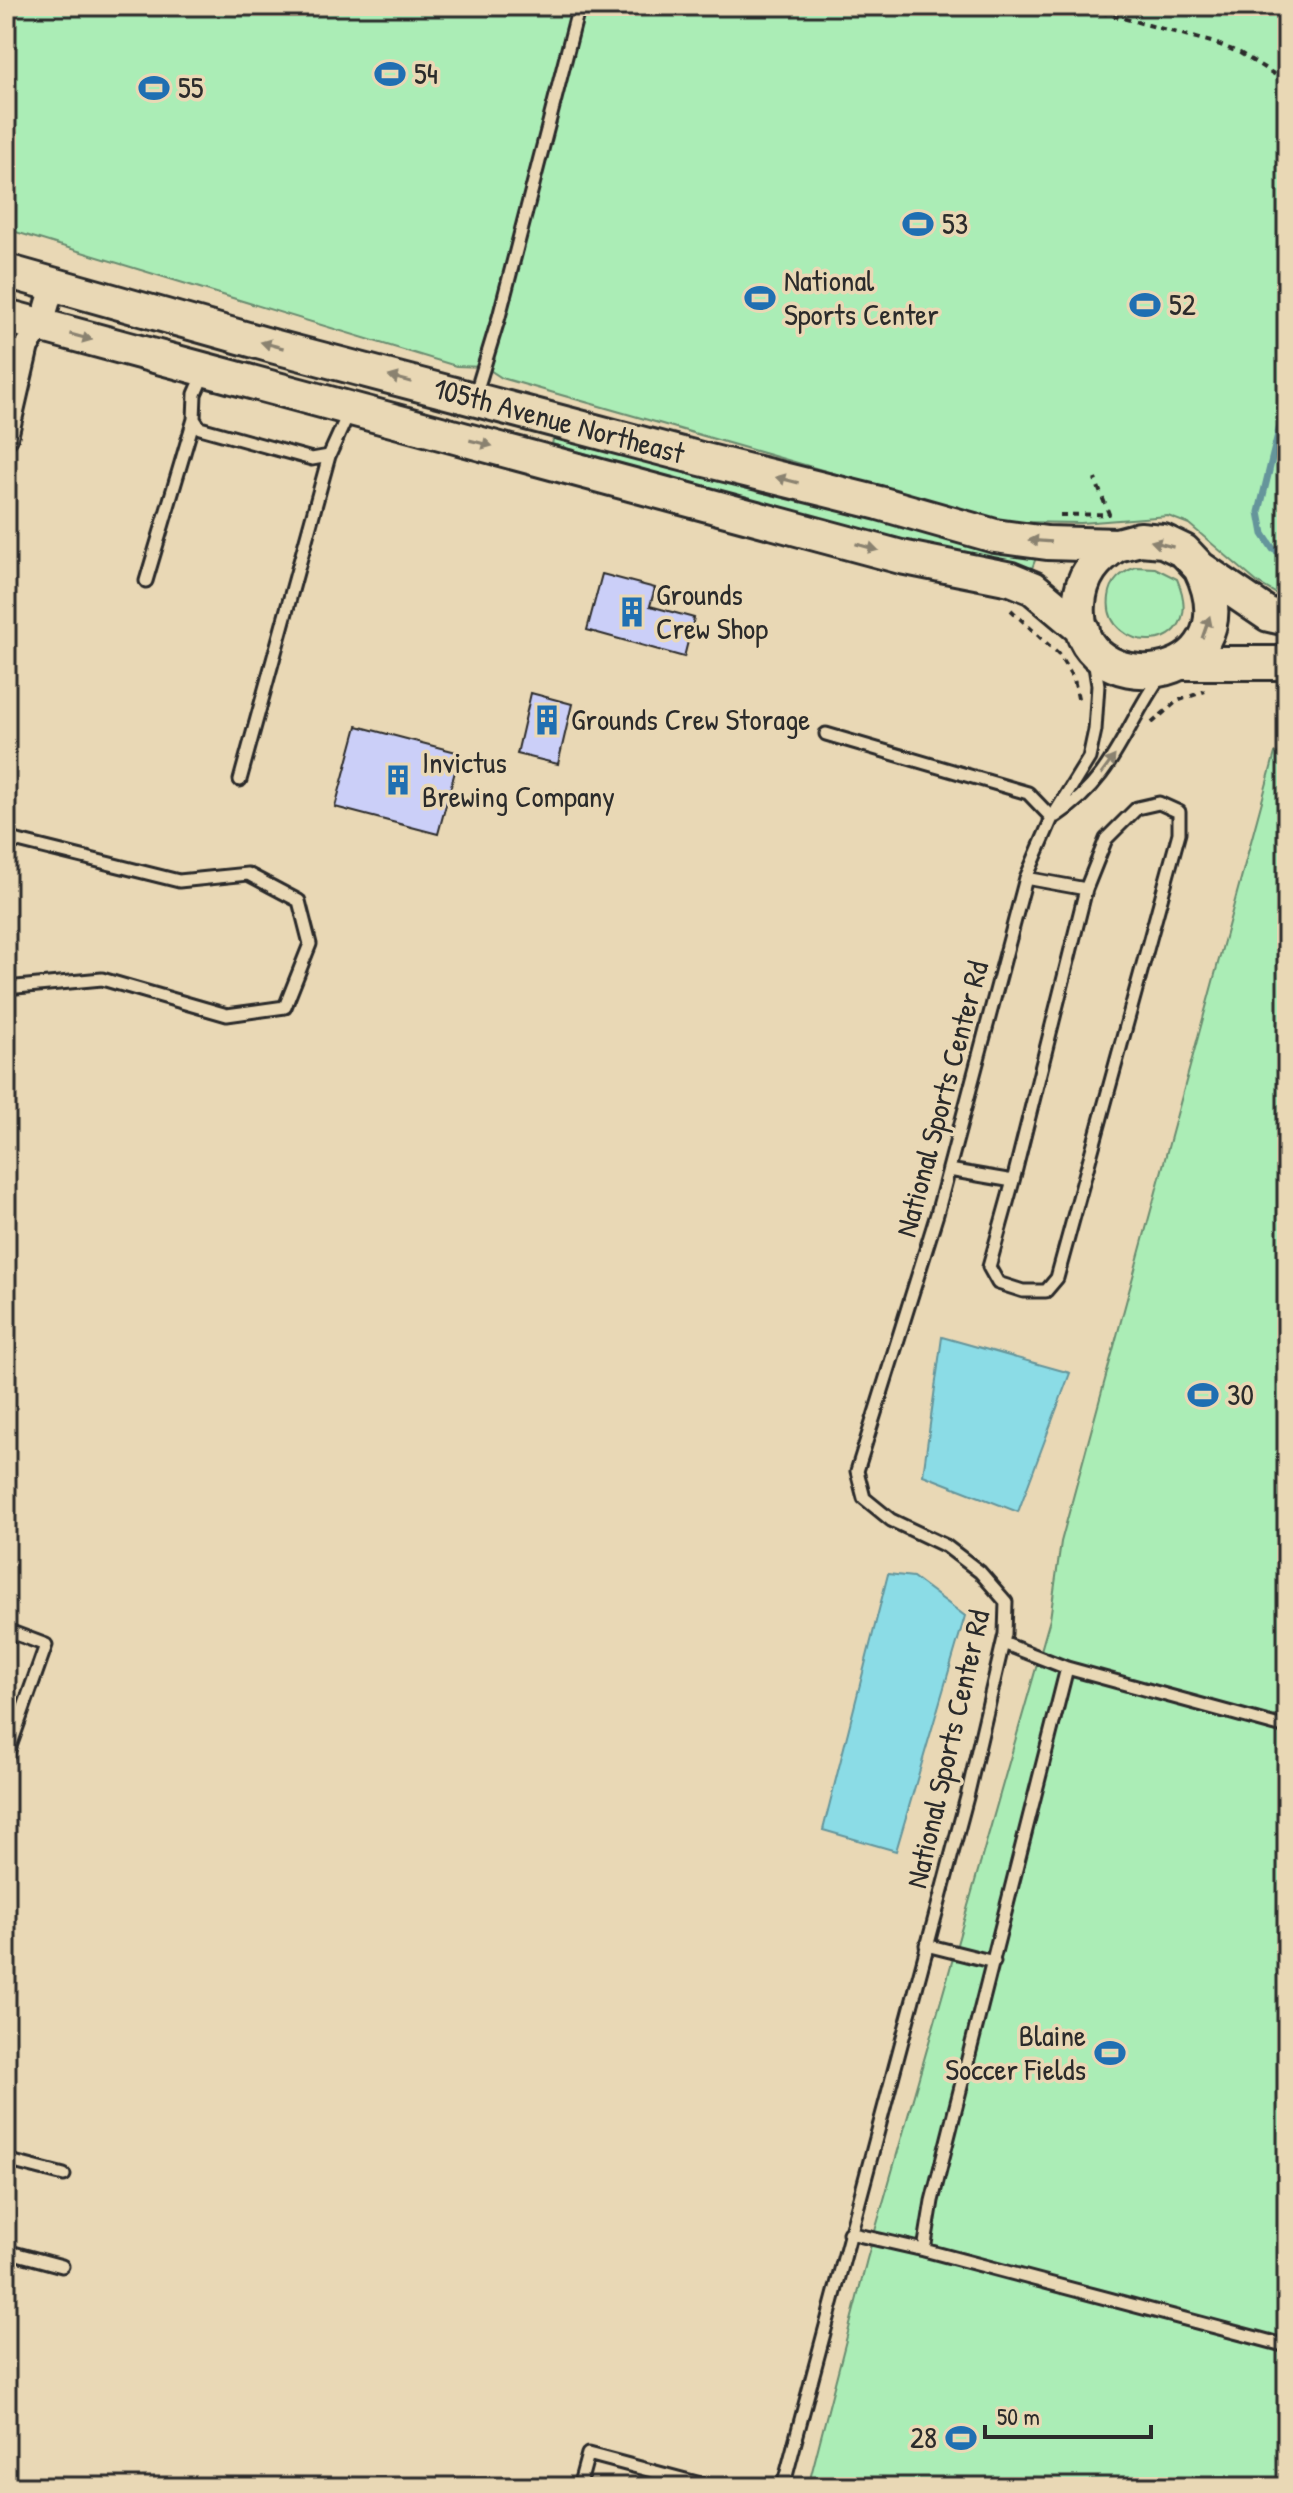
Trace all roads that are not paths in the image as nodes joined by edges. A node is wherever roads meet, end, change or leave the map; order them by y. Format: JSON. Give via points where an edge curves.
{"nodes":[{"id":1,"x":579,"y":6,"type":"edge"},
{"id":2,"x":6,"y":271,"type":"edge"},
{"id":3,"x":53,"y":286,"type":"junction"},
{"id":4,"x":6,"y":316,"type":"edge"},
{"id":5,"x":41,"y":327,"type":"junction"},
{"id":6,"x":205,"y":370,"type":"junction"},
{"id":7,"x":474,"y":399,"type":"junction"},
{"id":8,"x":351,"y":408,"type":"junction"},
{"id":9,"x":194,"y":419,"type":"junction"},
{"id":10,"x":6,"y":437,"type":"edge"},
{"id":11,"x":329,"y":456,"type":"junction"},
{"id":12,"x":1113,"y":530,"type":"junction"},
{"id":13,"x":1200,"y":568,"type":"junction"},
{"id":14,"x":146,"y":581,"type":"dead end"},
{"id":15,"x":1287,"y":619,"type":"edge"},
{"id":16,"x":1087,"y":638,"type":"junction"},
{"id":17,"x":1287,"y":663,"type":"edge"},
{"id":18,"x":1174,"y":666,"type":"junction"},
{"id":19,"x":826,"y":734,"type":"dead end"},
{"id":20,"x":240,"y":780,"type":"dead end"},
{"id":21,"x":1052,"y":818,"type":"junction"},
{"id":22,"x":6,"y":838,"type":"edge"},
{"id":23,"x":1026,"y":878,"type":"junction"},
{"id":24,"x":1086,"y":889,"type":"junction"},
{"id":25,"x":6,"y":988,"type":"edge"},
{"id":26,"x":949,"y":1170,"type":"junction"},
{"id":27,"x":1013,"y":1181,"type":"junction"},
{"id":28,"x":6,"y":1630,"type":"edge"},
{"id":29,"x":1003,"y":1643,"type":"junction"},
{"id":30,"x":1067,"y":1668,"type":"junction"},
{"id":31,"x":1287,"y":1728,"type":"edge"},
{"id":32,"x":6,"y":1758,"type":"edge"},
{"id":33,"x":926,"y":1945,"type":"junction"},
{"id":34,"x":994,"y":1962,"type":"junction"},
{"id":35,"x":6,"y":2160,"type":"edge"},
{"id":36,"x":64,"y":2175,"type":"dead end"},
{"id":37,"x":849,"y":2233,"type":"junction"},
{"id":38,"x":924,"y":2250,"type":"junction"},
{"id":39,"x":6,"y":2251,"type":"edge"},
{"id":40,"x":62,"y":2266,"type":"dead end"},
{"id":41,"x":1287,"y":2346,"type":"edge"},
{"id":42,"x":579,"y":2487,"type":"edge"},
{"id":43,"x":712,"y":2487,"type":"edge"},
{"id":44,"x":783,"y":2487,"type":"edge"}],
"edges":[{"from":1,"to":7,"type":"lane"},
{"from":2,"to":3,"type":"street","name":"105th Avenue Northeast"},
{"from":3,"to":5,"type":"street"},
{"from":7,"to":3,"type":"street","name":"105th Avenue Northeast","one_way":true},
{"from":4,"to":5,"type":"street","name":"105th Avenue Northeast"},
{"from":5,"to":6,"type":"street","name":"105th Avenue Northeast","one_way":true},
{"from":5,"to":10,"type":"street","via":[[27,346]]},
{"from":6,"to":8,"type":"street","name":"105th Avenue Northeast"},
{"from":6,"to":9,"type":"lane","via":[[195,394]]},
{"from":12,"to":7,"type":"street","name":"105th Avenue Northeast","one_way":true,"via":[[1047,543],[995,536]]},
{"from":8,"to":11,"type":"lane"},
{"from":8,"to":16,"type":"street","name":"105th Avenue Northeast","one_way":true,"via":[[901,557],[1011,579],[1033,588]]},
{"from":9,"to":11,"type":"lane","via":[[200,428],[312,459]]},
{"from":9,"to":14,"type":"lane"},
{"from":11,"to":20,"type":"lane"},
{"from":13,"to":12,"type":"street","name":"105th Avenue Northeast","one_way":true,"via":[[1184,551],[1163,541]]},
{"from":12,"to":16,"type":"street","via":[[1080,590],[1078,610]]},
{"from":13,"to":15,"type":"street","name":"105th Avenue Northeast","via":[[1269,615]]},
{"from":18,"to":13,"type":"street","one_way":true,"via":[[1198,647],[1208,628],[1210,587]]},
{"from":16,"to":18,"type":"street","name":"105th Avenue Northeast","via":[[1117,666],[1149,673]]},
{"from":16,"to":21,"type":"lane","name":"National Sports Center Rd","via":[[1098,685],[1095,730],[1089,758]]},
{"from":17,"to":18,"type":"street","name":"105th Avenue Northeast"},
{"from":21,"to":18,"type":"lane","one_way":true,"via":[[1079,801],[1109,765],[1131,724]]},
{"from":19,"to":21,"type":"lane","via":[[1028,793]]},
{"from":21,"to":23,"type":"lane","name":"National Sports Center Rd"},
{"from":22,"to":25,"type":"lane","via":[[179,881],[248,874],[299,901],[310,944],[285,1007],[227,1015],[102,979]]},
{"from":23,"to":24,"type":"lane"},
{"from":23,"to":26,"type":"lane","name":"National Sports Center Rd"},
{"from":24,"to":27,"type":"lane"},
{"from":24,"to":27,"type":"lane","via":[[1106,839],[1137,808],[1159,803],[1179,812],[1179,833],[1057,1278],[1046,1291],[998,1283],[989,1267]]},
{"from":26,"to":27,"type":"lane"},
{"from":26,"to":29,"type":"lane","name":"National Sports Center Rd","via":[[857,1471],[864,1498],[891,1520],[946,1546],[980,1572],[1006,1602]]},
{"from":28,"to":32,"type":"lane","via":[[46,1645]]},
{"from":29,"to":30,"type":"lane"},
{"from":29,"to":33,"type":"lane","name":"National Sports Center Rd"},
{"from":30,"to":31,"type":"lane"},
{"from":30,"to":34,"type":"lane"},
{"from":33,"to":34,"type":"lane"},
{"from":33,"to":37,"type":"lane","name":"National Sports Center Rd"},
{"from":34,"to":38,"type":"lane"},
{"from":35,"to":36,"type":"lane"},
{"from":37,"to":38,"type":"lane"},
{"from":37,"to":44,"type":"lane","name":"National Sports Center Rd"},
{"from":38,"to":41,"type":"lane"},
{"from":39,"to":40,"type":"lane"},
{"from":42,"to":43,"type":"lane","via":[[588,2454]]}]}
